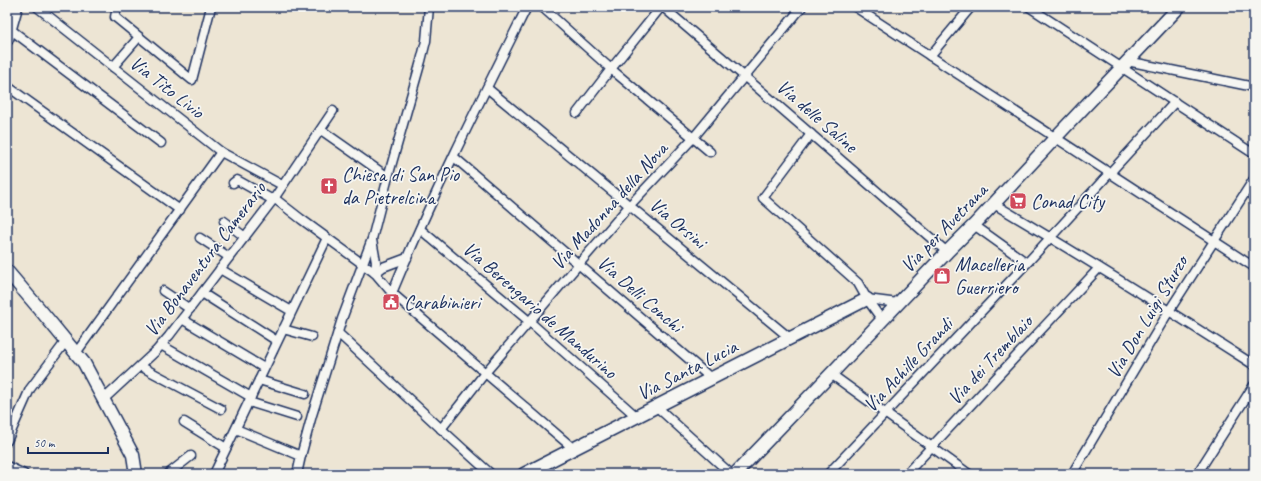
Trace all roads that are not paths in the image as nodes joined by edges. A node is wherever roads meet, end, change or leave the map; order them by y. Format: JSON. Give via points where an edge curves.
{"nodes":[{"id":1,"x":16,"y":7,"type":"edge"},
{"id":2,"x":37,"y":7,"type":"edge"},
{"id":3,"x":117,"y":7,"type":"edge"},
{"id":4,"x":211,"y":7,"type":"edge"},
{"id":5,"x":429,"y":7,"type":"edge"},
{"id":6,"x":527,"y":7,"type":"edge"},
{"id":7,"x":542,"y":7,"type":"edge"},
{"id":8,"x":662,"y":7,"type":"edge"},
{"id":9,"x":802,"y":7,"type":"edge"},
{"id":10,"x":855,"y":7,"type":"edge"},
{"id":11,"x":971,"y":7,"type":"edge"},
{"id":12,"x":1028,"y":7,"type":"edge"},
{"id":13,"x":1179,"y":7,"type":"edge"},
{"id":14,"x":8,"y":34,"type":"edge"},
{"id":15,"x":139,"y":37,"type":"junction"},
{"id":16,"x":930,"y":56,"type":"junction"},
{"id":17,"x":1124,"y":64,"type":"junction"},
{"id":18,"x":114,"y":67,"type":"junction"},
{"id":19,"x":611,"y":69,"type":"junction"},
{"id":20,"x":745,"y":76,"type":"junction"},
{"id":21,"x":7,"y":86,"type":"edge"},
{"id":22,"x":1254,"y":87,"type":"edge"},
{"id":23,"x":487,"y":88,"type":"junction"},
{"id":24,"x":1175,"y":102,"type":"junction"},
{"id":25,"x":334,"y":112,"type":"dead end"},
{"id":26,"x":577,"y":113,"type":"dead end"},
{"id":27,"x":321,"y":130,"type":"junction"},
{"id":28,"x":811,"y":134,"type":"junction"},
{"id":29,"x":694,"y":137,"type":"junction"},
{"id":30,"x":1054,"y":138,"type":"junction"},
{"id":31,"x":161,"y":143,"type":"dead end"},
{"id":32,"x":222,"y":152,"type":"junction"},
{"id":33,"x":710,"y":152,"type":"dead end"},
{"id":34,"x":1254,"y":154,"type":"edge"},
{"id":35,"x":454,"y":157,"type":"junction"},
{"id":36,"x":1109,"y":172,"type":"junction"},
{"id":37,"x":388,"y":177,"type":"junction"},
{"id":38,"x":1254,"y":179,"type":"edge"},
{"id":39,"x":233,"y":183,"type":"dead end"},
{"id":40,"x":282,"y":185,"type":"junction"},
{"id":41,"x":273,"y":199,"type":"junction"},
{"id":42,"x":994,"y":204,"type":"junction"},
{"id":43,"x":630,"y":206,"type":"junction"},
{"id":44,"x":180,"y":210,"type":"junction"},
{"id":45,"x":224,"y":221,"type":"dead end"},
{"id":46,"x":974,"y":225,"type":"junction"},
{"id":47,"x":420,"y":229,"type":"junction"},
{"id":48,"x":245,"y":237,"type":"junction"},
{"id":49,"x":1050,"y":237,"type":"junction"},
{"id":50,"x":200,"y":238,"type":"dead end"},
{"id":51,"x":327,"y":238,"type":"junction"},
{"id":52,"x":372,"y":239,"type":"junction"},
{"id":53,"x":1214,"y":241,"type":"junction"},
{"id":54,"x":947,"y":252,"type":"junction"},
{"id":55,"x":229,"y":257,"type":"junction"},
{"id":56,"x":407,"y":258,"type":"junction"},
{"id":57,"x":1027,"y":263,"type":"junction"},
{"id":58,"x":579,"y":264,"type":"junction"},
{"id":59,"x":363,"y":265,"type":"junction"},
{"id":60,"x":1254,"y":267,"type":"edge"},
{"id":61,"x":1099,"y":268,"type":"junction"},
{"id":62,"x":220,"y":269,"type":"junction"},
{"id":63,"x":7,"y":271,"type":"edge"},
{"id":64,"x":375,"y":272,"type":"junction"},
{"id":65,"x":163,"y":291,"type":"dead end"},
{"id":66,"x":202,"y":293,"type":"junction"},
{"id":67,"x":392,"y":293,"type":"junction"},
{"id":68,"x":867,"y":299,"type":"junction"},
{"id":69,"x":898,"y":303,"type":"junction"},
{"id":70,"x":190,"y":309,"type":"junction"},
{"id":71,"x":288,"y":309,"type":"dead end"},
{"id":72,"x":1169,"y":311,"type":"junction"},
{"id":73,"x":182,"y":319,"type":"junction"},
{"id":74,"x":882,"y":320,"type":"junction"},
{"id":75,"x":530,"y":322,"type":"junction"},
{"id":76,"x":283,"y":329,"type":"junction"},
{"id":77,"x":338,"y":333,"type":"junction"},
{"id":78,"x":312,"y":337,"type":"dead end"},
{"id":79,"x":791,"y":339,"type":"junction"},
{"id":80,"x":66,"y":341,"type":"junction"},
{"id":81,"x":278,"y":341,"type":"junction"},
{"id":82,"x":161,"y":345,"type":"junction"},
{"id":83,"x":76,"y":353,"type":"junction"},
{"id":84,"x":140,"y":366,"type":"junction"},
{"id":85,"x":1254,"y":366,"type":"edge"},
{"id":86,"x":264,"y":368,"type":"junction"},
{"id":87,"x":486,"y":373,"type":"junction"},
{"id":88,"x":831,"y":374,"type":"junction"},
{"id":89,"x":712,"y":379,"type":"junction"},
{"id":90,"x":259,"y":380,"type":"junction"},
{"id":91,"x":1254,"y":385,"type":"edge"},
{"id":92,"x":305,"y":394,"type":"dead end"},
{"id":93,"x":104,"y":399,"type":"junction"},
{"id":94,"x":250,"y":400,"type":"junction"},
{"id":95,"x":657,"y":407,"type":"junction"},
{"id":96,"x":221,"y":409,"type":"dead end"},
{"id":97,"x":885,"y":413,"type":"junction"},
{"id":98,"x":298,"y":417,"type":"dead end"},
{"id":99,"x":637,"y":417,"type":"junction"},
{"id":100,"x":184,"y":422,"type":"dead end"},
{"id":101,"x":236,"y":428,"type":"junction"},
{"id":102,"x":441,"y":429,"type":"junction"},
{"id":103,"x":7,"y":441,"type":"edge"},
{"id":104,"x":932,"y":447,"type":"junction"},
{"id":105,"x":226,"y":448,"type":"junction"},
{"id":106,"x":574,"y":449,"type":"junction"},
{"id":107,"x":191,"y":456,"type":"dead end"},
{"id":108,"x":301,"y":456,"type":"junction"},
{"id":109,"x":7,"y":466,"type":"edge"},
{"id":110,"x":133,"y":471,"type":"edge"},
{"id":111,"x":24,"y":474,"type":"edge"},
{"id":112,"x":168,"y":474,"type":"edge"},
{"id":113,"x":214,"y":474,"type":"edge"},
{"id":114,"x":297,"y":474,"type":"edge"},
{"id":115,"x":491,"y":474,"type":"edge"},
{"id":116,"x":524,"y":474,"type":"edge"},
{"id":117,"x":731,"y":474,"type":"edge"},
{"id":118,"x":735,"y":474,"type":"edge"},
{"id":119,"x":828,"y":474,"type":"edge"},
{"id":120,"x":906,"y":474,"type":"edge"},
{"id":121,"x":969,"y":474,"type":"edge"},
{"id":122,"x":1072,"y":474,"type":"edge"},
{"id":123,"x":1197,"y":474,"type":"edge"}],
"edges":[{"from":1,"to":14,"type":"street"},
{"from":2,"to":18,"type":"street","name":"Via Tito Livio"},
{"from":3,"to":15,"type":"street","via":[[115,17]]},
{"from":4,"to":15,"type":"street","via":[[192,80]]},
{"from":5,"to":37,"type":"street","via":[[422,61]]},
{"from":6,"to":23,"type":"street"},
{"from":7,"to":19,"type":"street"},
{"from":8,"to":19,"type":"street"},
{"from":8,"to":20,"type":"street","name":"Via delle Saline"},
{"from":9,"to":20,"type":"street","name":"Via Madonna della Nova"},
{"from":10,"to":16,"type":"street"},
{"from":11,"to":16,"type":"street"},
{"from":12,"to":17,"type":"street"},
{"from":13,"to":17,"type":"street","name":"Via per Avetrana"},
{"from":14,"to":31,"type":"street"},
{"from":15,"to":18,"type":"street"},
{"from":16,"to":30,"type":"street"},
{"from":17,"to":22,"type":"street"},
{"from":17,"to":24,"type":"street"},
{"from":17,"to":30,"type":"street","name":"Via per Avetrana"},
{"from":18,"to":32,"type":"street","name":"Via Tito Livio"},
{"from":19,"to":26,"type":"street"},
{"from":19,"to":29,"type":"street"},
{"from":20,"to":28,"type":"street","name":"Via delle Saline"},
{"from":20,"to":29,"type":"street","name":"Via Madonna della Nova"},
{"from":21,"to":44,"type":"street"},
{"from":23,"to":35,"type":"street"},
{"from":23,"to":43,"type":"street","name":"Via Orsini"},
{"from":24,"to":34,"type":"street"},
{"from":24,"to":36,"type":"street","name":"Via Achille Grandi"},
{"from":25,"to":27,"type":"street","name":"Via Bonaventura Camerario"},
{"from":27,"to":37,"type":"street"},
{"from":27,"to":40,"type":"street","name":"Via Bonaventura Camerario"},
{"from":28,"to":54,"type":"street","name":"Via delle Saline"},
{"from":28,"to":68,"type":"street","via":[[763,198],[858,283]]},
{"from":29,"to":33,"type":"street"},
{"from":29,"to":43,"type":"street","name":"Via Madonna della Nova"},
{"from":30,"to":36,"type":"street"},
{"from":30,"to":42,"type":"street","name":"Via per Avetrana"},
{"from":32,"to":40,"type":"street","name":"Via Tito Livio"},
{"from":32,"to":44,"type":"street"},
{"from":35,"to":47,"type":"street"},
{"from":35,"to":58,"type":"street","name":"Via Delli Conchi"},
{"from":36,"to":49,"type":"street","name":"Via Achille Grandi"},
{"from":36,"to":53,"type":"street"},
{"from":37,"to":52,"type":"street"},
{"from":38,"to":53,"type":"street","name":"Via Don Luigi Sturzo"},
{"from":39,"to":41,"type":"street","via":[[237,180]]},
{"from":40,"to":41,"type":"street","name":"Via Bonaventura Camerario"},
{"from":41,"to":48,"type":"street","name":"Via Bonaventura Camerario"},
{"from":41,"to":51,"type":"street"},
{"from":42,"to":46,"type":"street","name":"Via per Avetrana"},
{"from":42,"to":49,"type":"street"},
{"from":43,"to":58,"type":"street","name":"Via Madonna della Nova"},
{"from":43,"to":79,"type":"street","name":"Via Orsini"},
{"from":44,"to":83,"type":"street"},
{"from":45,"to":48,"type":"street"},
{"from":46,"to":54,"type":"street","name":"Via per Avetrana"},
{"from":46,"to":57,"type":"street"},
{"from":47,"to":56,"type":"street"},
{"from":47,"to":75,"type":"street","name":"Via Berengario de Mandurino"},
{"from":48,"to":55,"type":"street","name":"Via Bonaventura Camerario"},
{"from":49,"to":57,"type":"street","name":"Via Achille Grandi"},
{"from":49,"to":61,"type":"street"},
{"from":50,"to":55,"type":"street"},
{"from":51,"to":59,"type":"street"},
{"from":51,"to":76,"type":"street"},
{"from":52,"to":59,"type":"street"},
{"from":52,"to":64,"type":"street"},
{"from":53,"to":60,"type":"street"},
{"from":53,"to":72,"type":"street","name":"Via Don Luigi Sturzo"},
{"from":54,"to":69,"type":"street","name":"Via per Avetrana"},
{"from":55,"to":62,"type":"street","name":"Via Bonaventura Camerario"},
{"from":56,"to":64,"type":"street"},
{"from":56,"to":67,"type":"street"},
{"from":57,"to":97,"type":"street","name":"Via Achille Grandi"},
{"from":58,"to":75,"type":"street","name":"Via Madonna della Nova"},
{"from":58,"to":89,"type":"street","name":"Via Delli Conchi"},
{"from":59,"to":64,"type":"street"},
{"from":59,"to":77,"type":"street"},
{"from":61,"to":72,"type":"street"},
{"from":61,"to":104,"type":"street","name":"Via dei Tremblaio"},
{"from":62,"to":66,"type":"street","name":"Via Bonaventura Camerario"},
{"from":62,"to":71,"type":"street"},
{"from":63,"to":80,"type":"street"},
{"from":64,"to":67,"type":"street"},
{"from":65,"to":70,"type":"street"},
{"from":66,"to":70,"type":"street","name":"Via Bonaventura Camerario"},
{"from":66,"to":81,"type":"street"},
{"from":67,"to":87,"type":"street"},
{"from":68,"to":69,"type":"street"},
{"from":68,"to":74,"type":"street"},
{"from":68,"to":79,"type":"street","name":"Via Santa Lucia"},
{"from":69,"to":74,"type":"street","name":"Via per Avetrana"},
{"from":70,"to":73,"type":"street","name":"Via Bonaventura Camerario"},
{"from":72,"to":85,"type":"street"},
{"from":72,"to":122,"type":"street","name":"Via Don Luigi Sturzo"},
{"from":73,"to":82,"type":"street","name":"Via Bonaventura Camerario"},
{"from":73,"to":86,"type":"street"},
{"from":74,"to":88,"type":"street","name":"Via per Avetrana"},
{"from":75,"to":87,"type":"street","name":"Via Madonna della Nova"},
{"from":75,"to":99,"type":"street","name":"Via Berengario de Mandurino"},
{"from":76,"to":78,"type":"street"},
{"from":76,"to":81,"type":"street"},
{"from":77,"to":102,"type":"street"},
{"from":77,"to":108,"type":"street"},
{"from":79,"to":89,"type":"street","name":"Via Santa Lucia"},
{"from":80,"to":83,"type":"street"},
{"from":80,"to":103,"type":"street","via":[[30,389]]},
{"from":81,"to":86,"type":"street"},
{"from":82,"to":84,"type":"street","name":"Via Bonaventura Camerario"},
{"from":82,"to":94,"type":"street"},
{"from":83,"to":93,"type":"street"},
{"from":84,"to":93,"type":"street","name":"Via Bonaventura Camerario"},
{"from":84,"to":96,"type":"street"},
{"from":86,"to":90,"type":"street"},
{"from":87,"to":102,"type":"street","name":"Via Madonna della Nova"},
{"from":87,"to":106,"type":"street"},
{"from":88,"to":97,"type":"street"},
{"from":88,"to":118,"type":"street","name":"Via per Avetrana"},
{"from":89,"to":95,"type":"street","name":"Via Santa Lucia"},
{"from":90,"to":92,"type":"street"},
{"from":90,"to":94,"type":"street"},
{"from":91,"to":123,"type":"street"},
{"from":93,"to":110,"type":"street","via":[[133,455]]},
{"from":94,"to":98,"type":"street"},
{"from":94,"to":101,"type":"street"},
{"from":95,"to":99,"type":"street","name":"Via Santa Lucia"},
{"from":95,"to":117,"type":"street"},
{"from":97,"to":104,"type":"street"},
{"from":97,"to":119,"type":"street","name":"Via Achille Grandi"},
{"from":99,"to":106,"type":"street","name":"Via Santa Lucia"},
{"from":100,"to":105,"type":"street"},
{"from":101,"to":105,"type":"street"},
{"from":101,"to":108,"type":"street"},
{"from":102,"to":115,"type":"street"},
{"from":104,"to":120,"type":"street","name":"Via dei Tremblaio"},
{"from":104,"to":121,"type":"street"},
{"from":105,"to":113,"type":"street"},
{"from":106,"to":116,"type":"street","name":"Via Santa Lucia"},
{"from":107,"to":112,"type":"street"},
{"from":108,"to":114,"type":"street"},
{"from":109,"to":111,"type":"street"}]}
